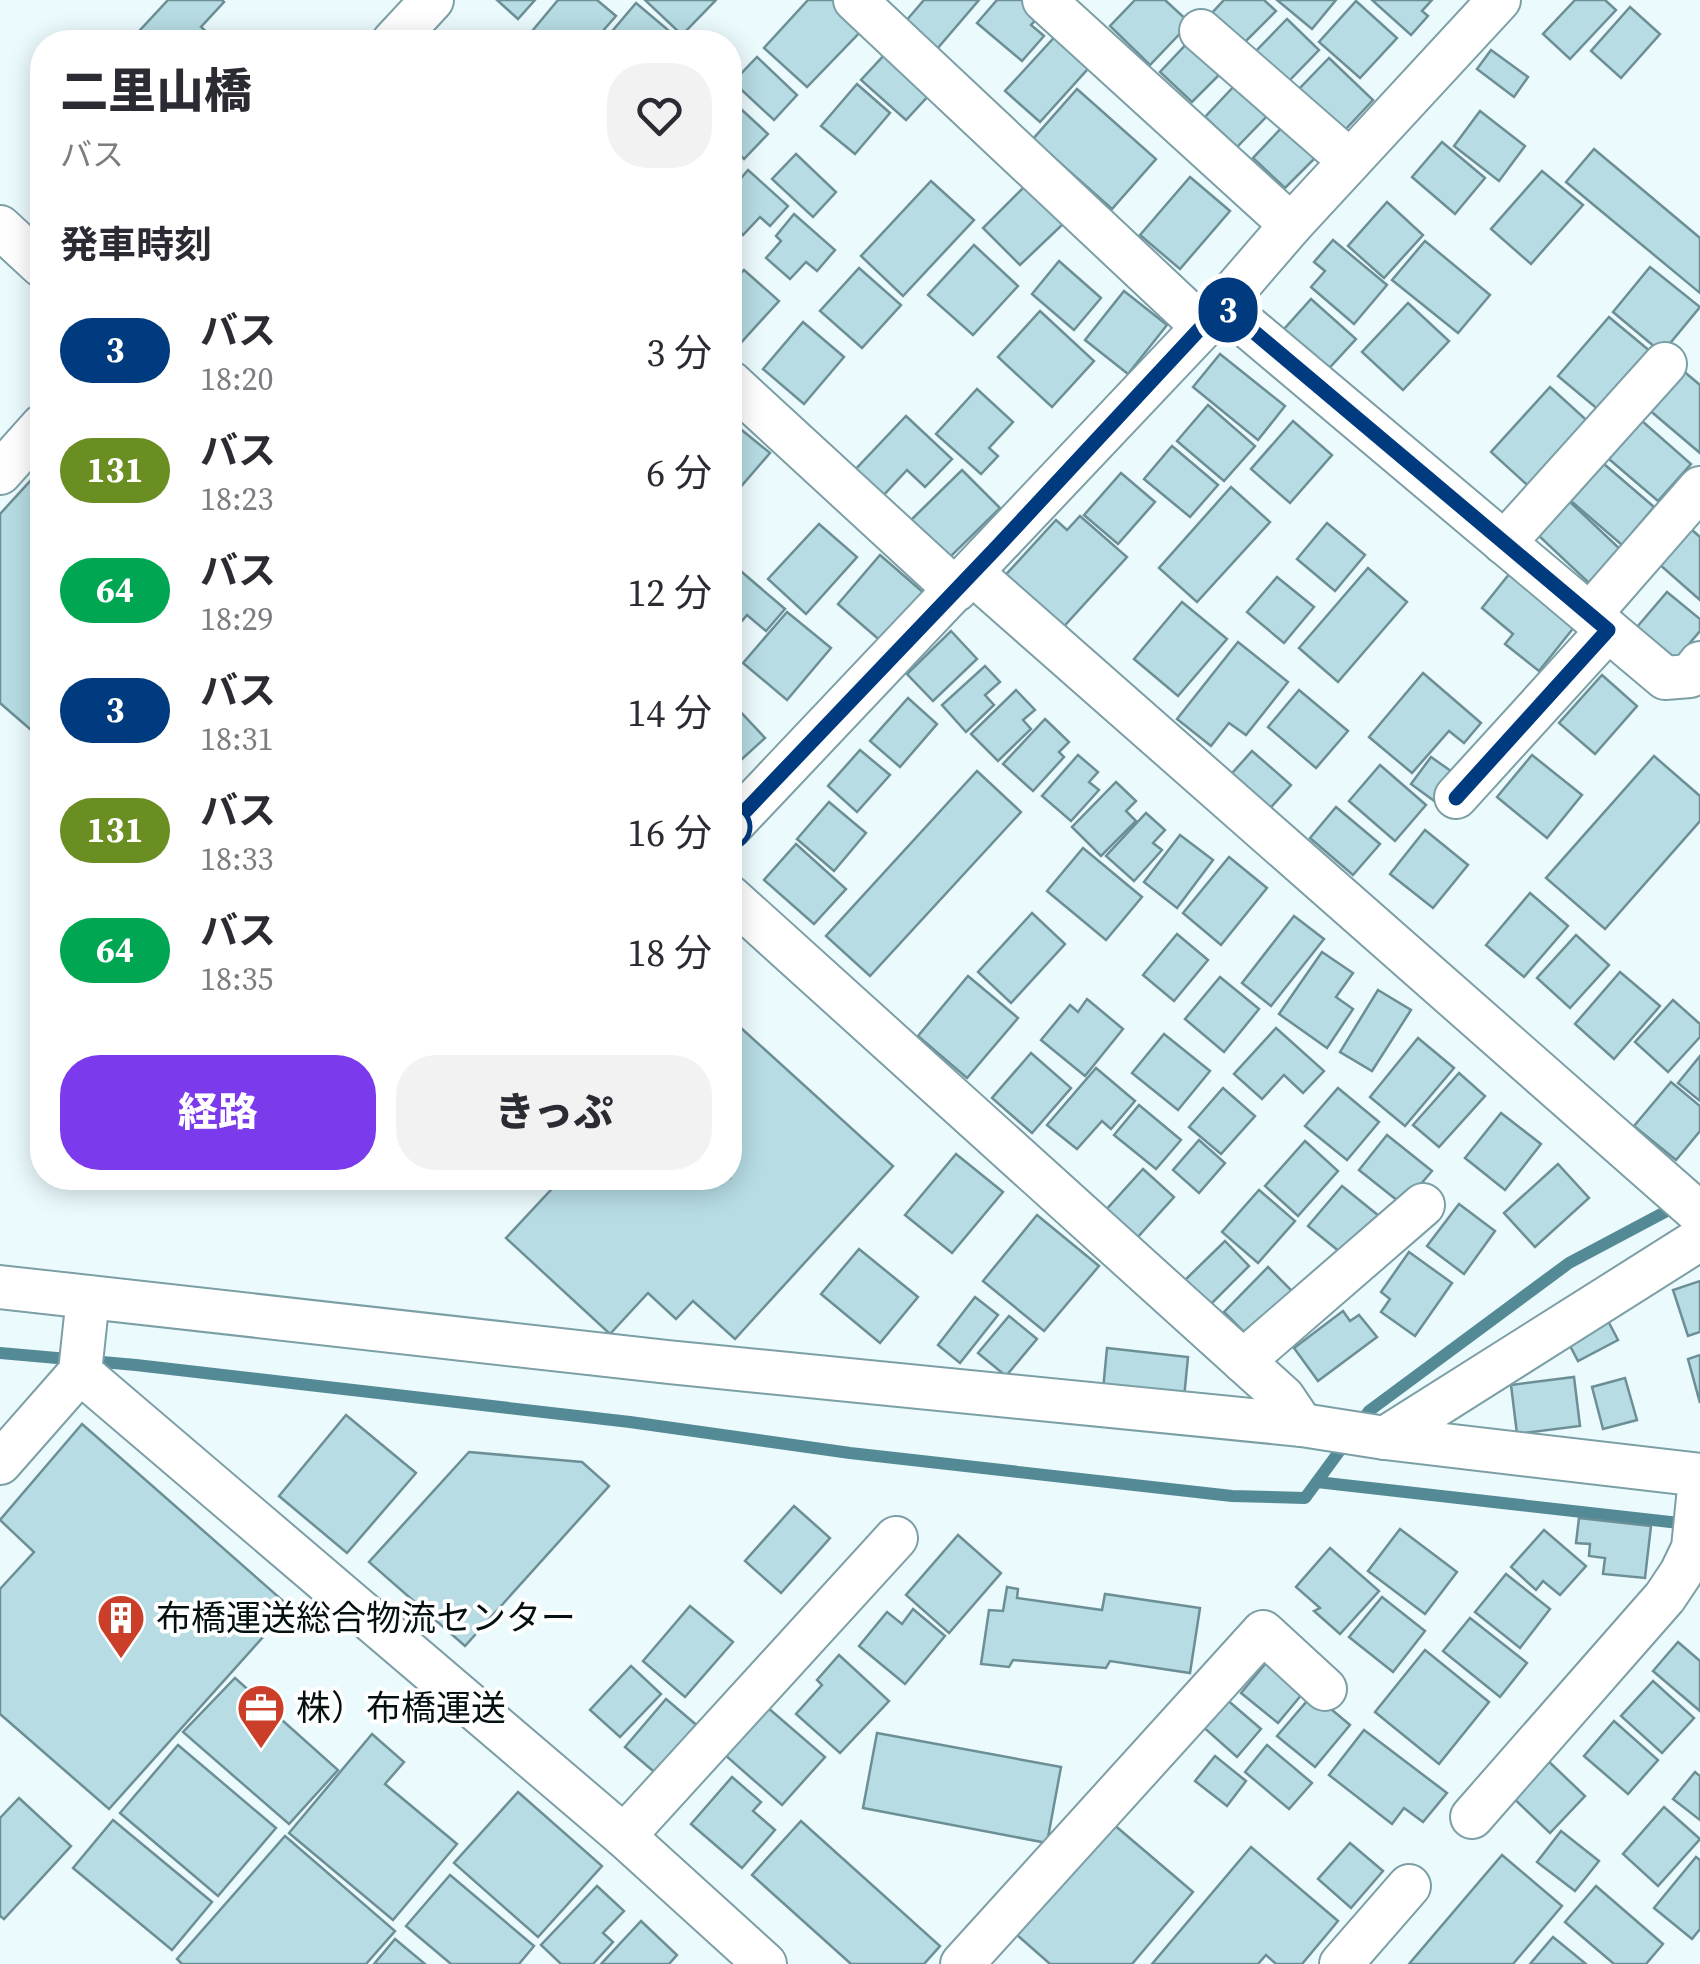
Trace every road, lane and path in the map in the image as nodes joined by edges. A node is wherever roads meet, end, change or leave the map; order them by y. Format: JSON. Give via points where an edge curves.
{"nodes":[{"id":1,"x":432,"y":0,"type":"edge"},
{"id":2,"x":855,"y":0,"type":"edge"},
{"id":3,"x":1044,"y":0,"type":"edge"},
{"id":4,"x":1495,"y":2,"type":"edge"},
{"id":5,"x":405,"y":30,"type":"edge"},
{"id":6,"x":1201,"y":32,"type":"dead end"},
{"id":7,"x":1350,"y":162,"type":"junction"},
{"id":8,"x":1291,"y":225,"type":"junction"},
{"id":9,"x":0,"y":227,"type":"edge"},
{"id":10,"x":30,"y":255,"type":"edge"},
{"id":11,"x":1213,"y":316,"type":"junction"},
{"id":12,"x":1666,"y":364,"type":"dead end"},
{"id":13,"x":742,"y":392,"type":"edge"},
{"id":14,"x":30,"y":439,"type":"edge"},
{"id":15,"x":0,"y":473,"type":"edge"},
{"id":16,"x":1700,"y":488,"type":"edge"},
{"id":17,"x":1504,"y":543,"type":"junction"},
{"id":18,"x":964,"y":581,"type":"junction"},
{"id":19,"x":1599,"y":622,"type":"junction"},
{"id":20,"x":1700,"y":664,"type":"edge"},
{"id":21,"x":1456,"y":798,"type":"dead end"},
{"id":22,"x":742,"y":814,"type":"edge"},
{"id":23,"x":742,"y":908,"type":"edge"},
{"id":24,"x":1423,"y":1205,"type":"dead end"},
{"id":25,"x":1700,"y":1214,"type":"edge"},
{"id":26,"x":1700,"y":1240,"type":"edge"},
{"id":27,"x":0,"y":1288,"type":"edge"},
{"id":28,"x":88,"y":1297,"type":"junction"},
{"id":29,"x":1243,"y":1361,"type":"junction"},
{"id":30,"x":80,"y":1372,"type":"junction"},
{"id":31,"x":1302,"y":1425,"type":"junction"},
{"id":32,"x":1384,"y":1438,"type":"junction"},
{"id":33,"x":0,"y":1463,"type":"edge"},
{"id":34,"x":1700,"y":1484,"type":"edge"},
{"id":35,"x":896,"y":1538,"type":"dead end"},
{"id":36,"x":1326,"y":1689,"type":"dead end"},
{"id":37,"x":1472,"y":1817,"type":"dead end"},
{"id":38,"x":624,"y":1836,"type":"junction"},
{"id":39,"x":1409,"y":1886,"type":"dead end"},
{"id":40,"x":764,"y":1964,"type":"edge"},
{"id":41,"x":962,"y":1964,"type":"edge"},
{"id":42,"x":1341,"y":1964,"type":"edge"}],
"edges":[{"from":1,"to":5,"type":"street"},
{"from":2,"to":11,"type":"street"},
{"from":3,"to":8,"type":"street"},
{"from":4,"to":7,"type":"street"},
{"from":6,"to":7,"type":"street"},
{"from":7,"to":8,"type":"street"},
{"from":8,"to":11,"type":"street"},
{"from":9,"to":10,"type":"street"},
{"from":11,"to":17,"type":"street"},
{"from":11,"to":18,"type":"street"},
{"from":12,"to":17,"type":"street"},
{"from":13,"to":18,"type":"street"},
{"from":14,"to":15,"type":"street"},
{"from":16,"to":19,"type":"street"},
{"from":17,"to":19,"type":"street"},
{"from":18,"to":22,"type":"street"},
{"from":18,"to":25,"type":"street"},
{"from":19,"to":20,"type":"street","via":[[1665,678],[1690,676]]},
{"from":19,"to":21,"type":"street"},
{"from":23,"to":29,"type":"street"},
{"from":24,"to":29,"type":"street"},
{"from":26,"to":32,"type":"street"},
{"from":27,"to":28,"type":"street"},
{"from":28,"to":30,"type":"street"},
{"from":28,"to":31,"type":"street"},
{"from":29,"to":31,"type":"street","via":[[1283,1397]]},
{"from":30,"to":33,"type":"street"},
{"from":30,"to":38,"type":"street"},
{"from":31,"to":32,"type":"street"},
{"from":32,"to":34,"type":"street"},
{"from":34,"to":37,"type":"street","via":[[1693,1548],[1682,1573]]},
{"from":35,"to":38,"type":"street"},
{"from":36,"to":41,"type":"street","via":[[1263,1632]]},
{"from":38,"to":40,"type":"street"},
{"from":39,"to":42,"type":"street"}]}
